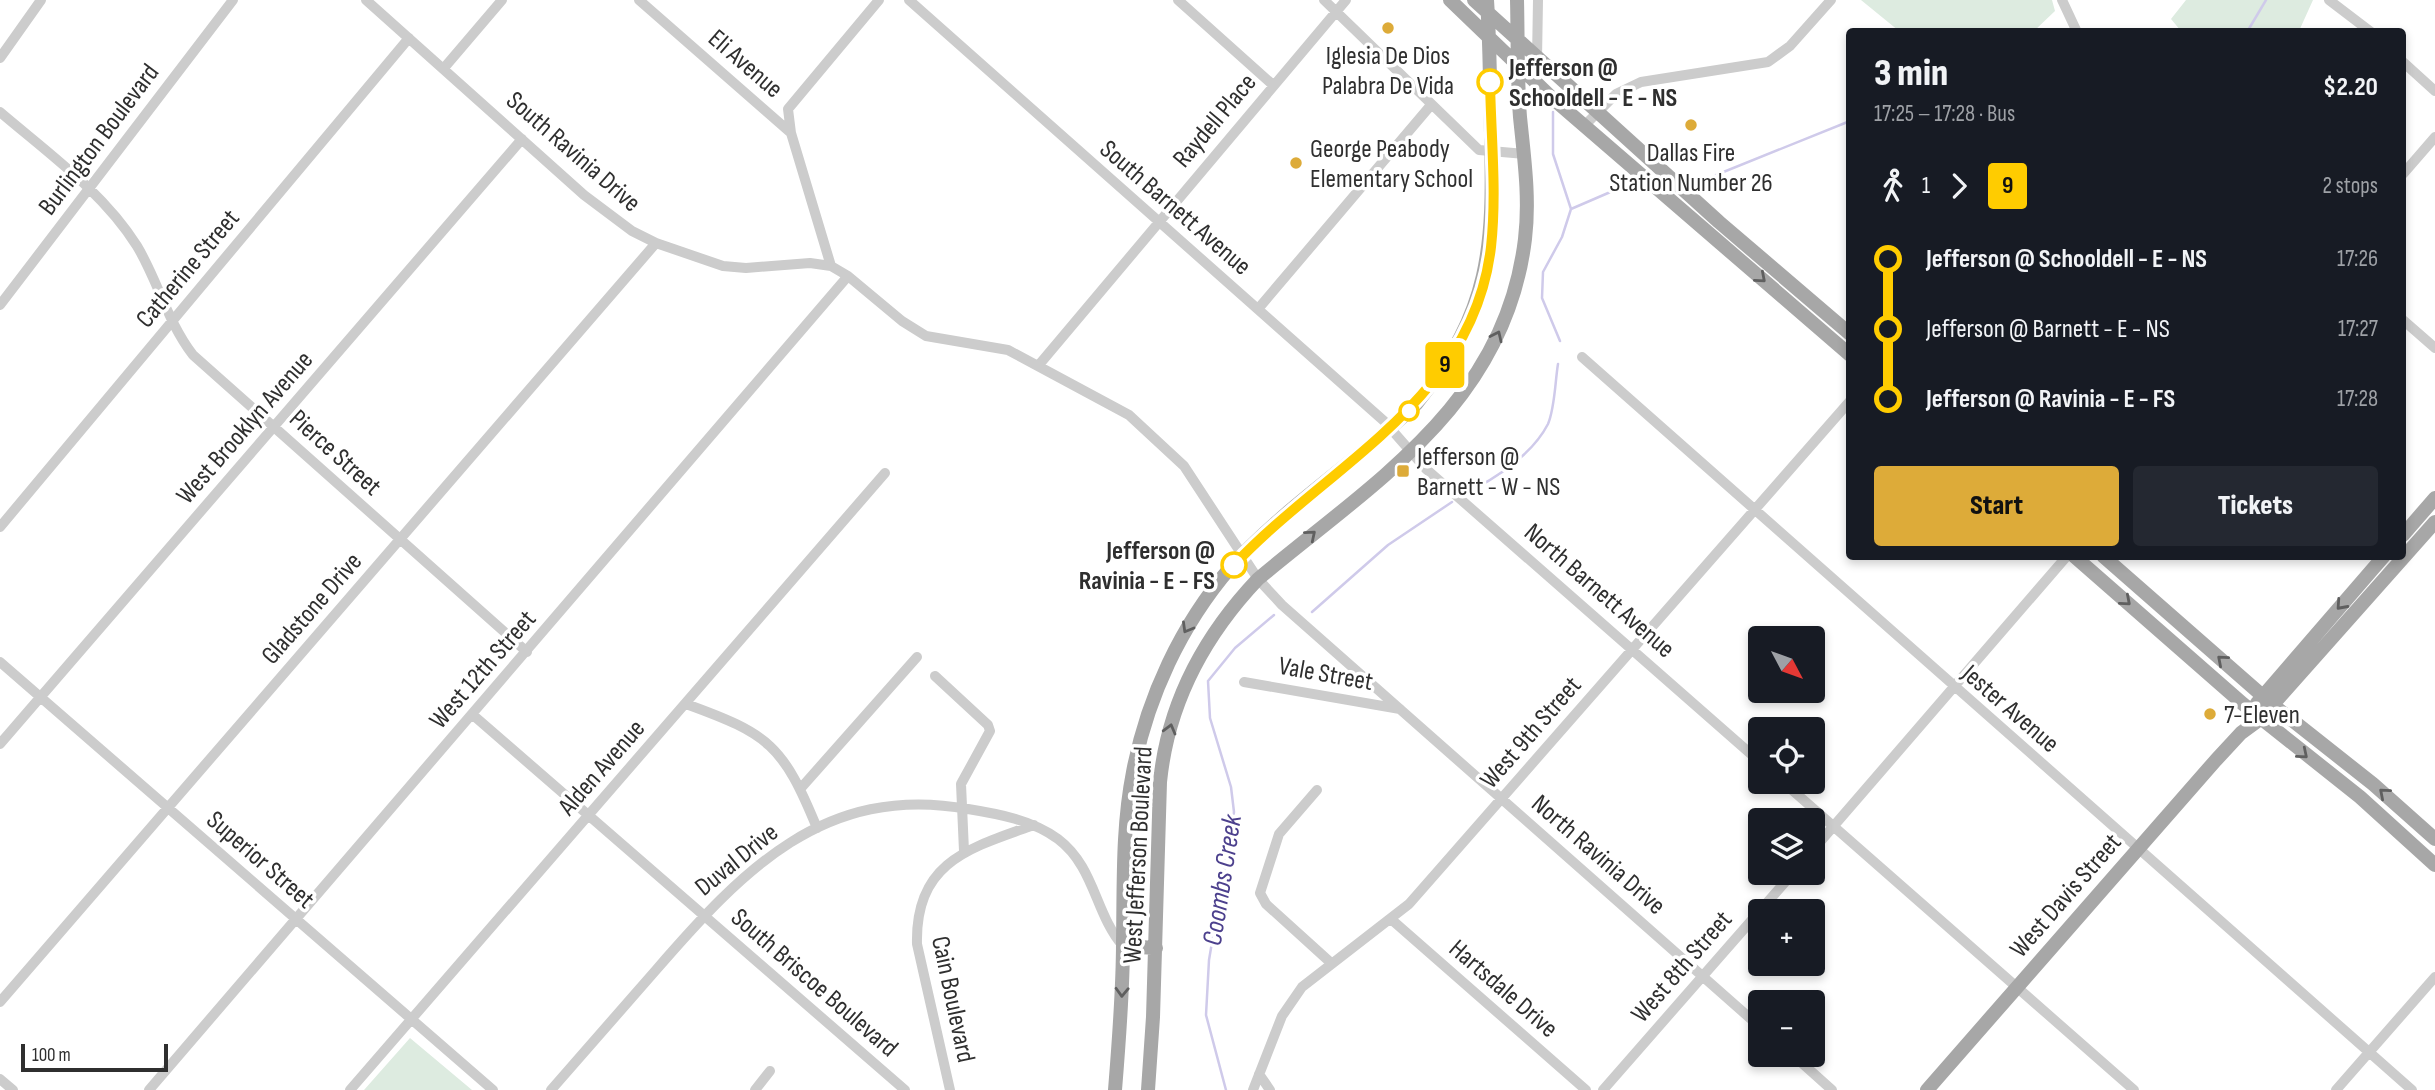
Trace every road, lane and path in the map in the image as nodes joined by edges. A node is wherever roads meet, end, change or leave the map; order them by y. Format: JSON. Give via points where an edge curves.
{"nodes":[{"id":1,"x":41,"y":0,"type":"edge"},
{"id":2,"x":233,"y":0,"type":"edge"},
{"id":3,"x":366,"y":0,"type":"edge"},
{"id":4,"x":502,"y":0,"type":"edge"},
{"id":5,"x":639,"y":0,"type":"edge"},
{"id":6,"x":879,"y":0,"type":"edge"},
{"id":7,"x":909,"y":0,"type":"edge"},
{"id":8,"x":1178,"y":0,"type":"edge"},
{"id":9,"x":1324,"y":0,"type":"edge"},
{"id":10,"x":1346,"y":0,"type":"edge"},
{"id":11,"x":1450,"y":0,"type":"edge"},
{"id":12,"x":1474,"y":0,"type":"edge"},
{"id":13,"x":1517,"y":0,"type":"edge"},
{"id":14,"x":1538,"y":0,"type":"edge"},
{"id":15,"x":1831,"y":0,"type":"edge"},
{"id":16,"x":2062,"y":0,"type":"edge"},
{"id":17,"x":2329,"y":0,"type":"edge"},
{"id":18,"x":1488,"y":7,"type":"edge"},
{"id":19,"x":1335,"y":12,"type":"junction"},
{"id":20,"x":2075,"y":28,"type":"edge"},
{"id":21,"x":2366,"y":28,"type":"edge"},
{"id":22,"x":1488,"y":35,"type":"junction"},
{"id":23,"x":409,"y":38,"type":"junction"},
{"id":24,"x":1518,"y":42,"type":"junction"},
{"id":25,"x":0,"y":58,"type":"edge"},
{"id":26,"x":1537,"y":59,"type":"junction"},
{"id":27,"x":2406,"y":65,"type":"edge"},
{"id":28,"x":444,"y":68,"type":"junction"},
{"id":29,"x":1522,"y":68,"type":"junction"},
{"id":30,"x":1273,"y":85,"type":"junction"},
{"id":31,"x":2435,"y":91,"type":"edge"},
{"id":32,"x":1552,"y":97,"type":"junction"},
{"id":33,"x":1431,"y":105,"type":"junction"},
{"id":34,"x":1599,"y":110,"type":"junction"},
{"id":35,"x":0,"y":112,"type":"edge"},
{"id":36,"x":1521,"y":117,"type":"junction"},
{"id":37,"x":1585,"y":125,"type":"junction"},
{"id":38,"x":791,"y":133,"type":"junction"},
{"id":39,"x":2435,"y":137,"type":"edge"},
{"id":40,"x":522,"y":139,"type":"junction"},
{"id":41,"x":1492,"y":153,"type":"junction"},
{"id":42,"x":1525,"y":154,"type":"junction"},
{"id":43,"x":2406,"y":171,"type":"edge"},
{"id":44,"x":89,"y":188,"type":"junction"},
{"id":45,"x":1158,"y":222,"type":"junction"},
{"id":46,"x":1715,"y":227,"type":"junction"},
{"id":47,"x":656,"y":243,"type":"junction"},
{"id":48,"x":831,"y":266,"type":"junction"},
{"id":49,"x":848,"y":276,"type":"junction"},
{"id":50,"x":0,"y":305,"type":"edge"},
{"id":51,"x":1258,"y":309,"type":"junction"},
{"id":52,"x":171,"y":322,"type":"junction"},
{"id":53,"x":2406,"y":323,"type":"edge"},
{"id":54,"x":1846,"y":331,"type":"edge"},
{"id":55,"x":2435,"y":348,"type":"edge"},
{"id":56,"x":1846,"y":351,"type":"edge"},
{"id":57,"x":1582,"y":357,"type":"dead end"},
{"id":58,"x":1038,"y":366,"type":"junction"},
{"id":59,"x":1846,"y":406,"type":"edge"},
{"id":60,"x":274,"y":427,"type":"junction"},
{"id":61,"x":1390,"y":428,"type":"junction"},
{"id":62,"x":1410,"y":453,"type":"junction"},
{"id":63,"x":885,"y":473,"type":"dead end"},
{"id":64,"x":2435,"y":498,"type":"edge"},
{"id":65,"x":1755,"y":509,"type":"junction"},
{"id":66,"x":2435,"y":522,"type":"edge"},
{"id":67,"x":0,"y":527,"type":"edge"},
{"id":68,"x":2406,"y":532,"type":"edge"},
{"id":69,"x":399,"y":540,"type":"junction"},
{"id":70,"x":2406,"y":544,"type":"edge"},
{"id":71,"x":1243,"y":555,"type":"junction"},
{"id":72,"x":2064,"y":560,"type":"edge"},
{"id":73,"x":2079,"y":560,"type":"edge"},
{"id":74,"x":2108,"y":560,"type":"edge"},
{"id":75,"x":2385,"y":560,"type":"edge"},
{"id":76,"x":1258,"y":579,"type":"junction"},
{"id":77,"x":1282,"y":605,"type":"joint"},
{"id":78,"x":1633,"y":649,"type":"junction"},
{"id":79,"x":527,"y":652,"type":"junction"},
{"id":80,"x":917,"y":657,"type":"dead end"},
{"id":81,"x":0,"y":662,"type":"edge"},
{"id":82,"x":935,"y":677,"type":"dead end"},
{"id":83,"x":1244,"y":682,"type":"dead end"},
{"id":84,"x":1954,"y":688,"type":"junction"},
{"id":85,"x":40,"y":697,"type":"junction"},
{"id":86,"x":2268,"y":700,"type":"junction"},
{"id":87,"x":686,"y":704,"type":"junction"},
{"id":88,"x":1401,"y":709,"type":"junction"},
{"id":89,"x":472,"y":715,"type":"junction"},
{"id":90,"x":2255,"y":715,"type":"junction"},
{"id":91,"x":0,"y":744,"type":"edge"},
{"id":92,"x":1748,"y":751,"type":"edge"},
{"id":93,"x":2336,"y":757,"type":"junction"},
{"id":94,"x":2324,"y":771,"type":"junction"},
{"id":95,"x":801,"y":788,"type":"junction"},
{"id":96,"x":1317,"y":790,"type":"dead end"},
{"id":97,"x":1796,"y":794,"type":"edge"},
{"id":98,"x":1502,"y":798,"type":"junction"},
{"id":99,"x":168,"y":808,"type":"junction"},
{"id":100,"x":961,"y":808,"type":"junction"},
{"id":101,"x":589,"y":816,"type":"junction"},
{"id":102,"x":1034,"y":825,"type":"junction"},
{"id":103,"x":817,"y":828,"type":"junction"},
{"id":104,"x":1832,"y":828,"type":"junction"},
{"id":105,"x":1825,"y":836,"type":"edge"},
{"id":106,"x":2435,"y":839,"type":"edge"},
{"id":107,"x":2138,"y":849,"type":"junction"},
{"id":108,"x":964,"y":851,"type":"junction"},
{"id":109,"x":2435,"y":864,"type":"edge"},
{"id":110,"x":1783,"y":885,"type":"edge"},
{"id":111,"x":703,"y":915,"type":"junction"},
{"id":112,"x":296,"y":919,"type":"junction"},
{"id":113,"x":1392,"y":920,"type":"junction"},
{"id":114,"x":1123,"y":946,"type":"junction"},
{"id":115,"x":1156,"y":948,"type":"junction"},
{"id":116,"x":1330,"y":962,"type":"junction"},
{"id":117,"x":1703,"y":976,"type":"junction"},
{"id":118,"x":2435,"y":978,"type":"edge"},
{"id":119,"x":2017,"y":988,"type":"junction"},
{"id":120,"x":0,"y":1002,"type":"edge"},
{"id":121,"x":1748,"y":1016,"type":"edge"},
{"id":122,"x":411,"y":1020,"type":"junction"},
{"id":123,"x":2369,"y":1052,"type":"junction"},
{"id":124,"x":1806,"y":1067,"type":"edge"},
{"id":125,"x":771,"y":1071,"type":"dead end"},
{"id":126,"x":1259,"y":1074,"type":"junction"},
{"id":127,"x":0,"y":1079,"type":"edge"},
{"id":128,"x":13,"y":1090,"type":"edge"},
{"id":129,"x":149,"y":1090,"type":"edge"},
{"id":130,"x":351,"y":1090,"type":"edge"},
{"id":131,"x":492,"y":1090,"type":"edge"},
{"id":132,"x":551,"y":1090,"type":"edge"},
{"id":133,"x":755,"y":1090,"type":"edge"},
{"id":134,"x":905,"y":1090,"type":"edge"},
{"id":135,"x":950,"y":1090,"type":"edge"},
{"id":136,"x":1115,"y":1090,"type":"edge"},
{"id":137,"x":1148,"y":1090,"type":"edge"},
{"id":138,"x":1253,"y":1090,"type":"edge"},
{"id":139,"x":1270,"y":1090,"type":"edge"},
{"id":140,"x":1586,"y":1090,"type":"edge"},
{"id":141,"x":1603,"y":1090,"type":"edge"},
{"id":142,"x":1832,"y":1090,"type":"edge"},
{"id":143,"x":1927,"y":1090,"type":"edge"},
{"id":144,"x":2134,"y":1090,"type":"edge"},
{"id":145,"x":2336,"y":1090,"type":"edge"},
{"id":146,"x":2412,"y":1090,"type":"edge"}],
"edges":[{"from":1,"to":25,"type":"street"},
{"from":2,"to":44,"type":"street","name":"Burlington Boulevard"},
{"from":3,"to":23,"type":"street","name":"South Ravinia Drive"},
{"from":4,"to":28,"type":"street"},
{"from":5,"to":38,"type":"street","name":"Eli Avenue"},
{"from":6,"to":38,"type":"street","via":[[792,102],[787,115]]},
{"from":7,"to":45,"type":"street","name":"South Barnett Avenue"},
{"from":8,"to":30,"type":"street"},
{"from":9,"to":19,"type":"street"},
{"from":10,"to":19,"type":"street","name":"Raydell Place"},
{"from":11,"to":22,"type":"main road"},
{"from":12,"to":18,"type":"main road"},
{"from":13,"to":24,"type":"main road","name":"West Jefferson Boulevard"},
{"from":14,"to":26,"type":"street"},
{"from":15,"to":34,"type":"street","via":[[1790,46],[1768,62],[1641,82],[1616,94]]},
{"from":16,"to":20,"type":"street"},
{"from":17,"to":21,"type":"street"},
{"from":18,"to":22,"type":"main road","name":"West Jefferson Boulevard"},
{"from":18,"to":24,"type":"main road"},
{"from":19,"to":30,"type":"street","name":"Raydell Place"},
{"from":19,"to":33,"type":"street"},
{"from":22,"to":29,"type":"main road"},
{"from":22,"to":41,"type":"main road","name":"West Jefferson Boulevard"},
{"from":23,"to":28,"type":"street","name":"South Ravinia Drive"},
{"from":23,"to":52,"type":"street","name":"Catherine Street"},
{"from":24,"to":26,"type":"main road"},
{"from":24,"to":29,"type":"main road","name":"West Jefferson Boulevard"},
{"from":26,"to":29,"type":"street"},
{"from":26,"to":34,"type":"main road"},
{"from":27,"to":31,"type":"street"},
{"from":28,"to":40,"type":"street","name":"South Ravinia Drive"},
{"from":29,"to":32,"type":"main road"},
{"from":29,"to":36,"type":"main road","name":"West Jefferson Boulevard"},
{"from":30,"to":45,"type":"street","name":"Raydell Place"},
{"from":32,"to":36,"type":"main road","via":[[1541,94],[1530,100]]},
{"from":32,"to":37,"type":"main road"},
{"from":33,"to":41,"type":"street","via":[[1479,150]]},
{"from":33,"to":51,"type":"street"},
{"from":34,"to":37,"type":"street"},
{"from":34,"to":46,"type":"main road"},
{"from":35,"to":44,"type":"street","name":"Pierce Street"},
{"from":36,"to":42,"type":"main road","name":"West Jefferson Boulevard"},
{"from":37,"to":46,"type":"main road"},
{"from":38,"to":48,"type":"street"},
{"from":39,"to":43,"type":"street"},
{"from":40,"to":47,"type":"street","name":"South Ravinia Drive","via":[[619,224]]},
{"from":40,"to":60,"type":"street","name":"West Brooklyn Avenue"},
{"from":41,"to":42,"type":"street"},
{"from":41,"to":61,"type":"main road","name":"West Jefferson Boulevard","via":[[1491,247],[1478,299],[1438,377]]},
{"from":62,"to":42,"type":"main road","name":"West Jefferson Boulevard","one_way":true,"via":[[1461,399],[1503,325],[1525,238]]},
{"from":44,"to":50,"type":"street","name":"Burlington Boulevard"},
{"from":44,"to":52,"type":"street","name":"Pierce Street","via":[[137,247]]},
{"from":45,"to":51,"type":"street","name":"South Barnett Avenue"},
{"from":45,"to":58,"type":"street","name":"Raydell Place"},
{"from":46,"to":54,"type":"main road"},
{"from":46,"to":56,"type":"main road","one_way":true},
{"from":47,"to":48,"type":"street","name":"South Ravinia Drive","via":[[723,266]]},
{"from":47,"to":69,"type":"street","name":"Gladstone Drive"},
{"from":48,"to":49,"type":"street","name":"South Ravinia Drive"},
{"from":49,"to":58,"type":"street","name":"South Ravinia Drive","via":[[926,336],[1000,348]]},
{"from":49,"to":79,"type":"street","name":"West 12th Street"},
{"from":51,"to":61,"type":"street","name":"South Barnett Avenue"},
{"from":52,"to":60,"type":"street","name":"Pierce Street","via":[[193,355]]},
{"from":52,"to":67,"type":"street","name":"Catherine Street"},
{"from":53,"to":55,"type":"street"},
{"from":57,"to":65,"type":"street","name":"Jester Avenue"},
{"from":58,"to":71,"type":"street","name":"South Ravinia Drive","via":[[1129,415],[1176,457]]},
{"from":59,"to":65,"type":"street","name":"West 9th Street"},
{"from":60,"to":69,"type":"street","name":"Pierce Street"},
{"from":60,"to":85,"type":"street","name":"West Brooklyn Avenue"},
{"from":61,"to":62,"type":"street","name":"South Barnett Avenue"},
{"from":61,"to":71,"type":"main road","name":"West Jefferson Boulevard"},
{"from":76,"to":62,"type":"main road","name":"West Jefferson Boulevard","one_way":true},
{"from":62,"to":78,"type":"street","name":"North Barnett Avenue"},
{"from":63,"to":87,"type":"street","name":"Alden Avenue"},
{"from":64,"to":68,"type":"main road"},
{"from":65,"to":78,"type":"street","name":"West 9th Street"},
{"from":65,"to":84,"type":"street","name":"Jester Avenue"},
{"from":66,"to":70,"type":"main road","name":"West Davis Street"},
{"from":69,"to":79,"type":"street","name":"Pierce Street"},
{"from":69,"to":99,"type":"street","name":"Gladstone Drive"},
{"from":71,"to":76,"type":"street","name":"South Ravinia Drive"},
{"from":71,"to":114,"type":"main road","name":"West Jefferson Boulevard","one_way":true,"via":[[1194,617],[1147,717],[1130,796]]},
{"from":72,"to":84,"type":"street"},
{"from":73,"to":90,"type":"main road","one_way":true},
{"from":86,"to":74,"type":"main road","one_way":true},
{"from":75,"to":86,"type":"main road","name":"West Davis Street"},
{"from":76,"to":77,"type":"street","name":"South Ravinia Drive"},
{"from":115,"to":76,"type":"main road","name":"West Jefferson Boulevard","one_way":true,"via":[[1160,782],[1170,726],[1208,640]]},
{"from":77,"to":88,"type":"street","name":"North Ravinia Drive"},
{"from":78,"to":92,"type":"street","name":"North Barnett Avenue"},
{"from":78,"to":98,"type":"street","name":"West 9th Street"},
{"from":79,"to":89,"type":"street","name":"West 12th Street"},
{"from":80,"to":95,"type":"street"},
{"from":81,"to":85,"type":"street","name":"Superior Street"},
{"from":82,"to":100,"type":"street","via":[[988,725],[961,784]]},
{"from":83,"to":88,"type":"street","name":"Vale Street"},
{"from":84,"to":104,"type":"street"},
{"from":84,"to":107,"type":"street","name":"Jester Avenue"},
{"from":85,"to":91,"type":"street","name":"West Brooklyn Avenue"},
{"from":85,"to":99,"type":"street","name":"Superior Street"},
{"from":86,"to":90,"type":"main road","name":"West Davis Street"},
{"from":86,"to":93,"type":"main road"},
{"from":87,"to":95,"type":"street","via":[[762,737],[785,759]]},
{"from":87,"to":101,"type":"street","name":"Alden Avenue"},
{"from":88,"to":98,"type":"street","name":"North Ravinia Drive"},
{"from":89,"to":101,"type":"street","name":"South Briscoe Boulevard"},
{"from":89,"to":112,"type":"street","name":"West 12th Street"},
{"from":90,"to":94,"type":"main road","one_way":true},
{"from":90,"to":107,"type":"main road","name":"West Davis Street"},
{"from":93,"to":94,"type":"main road"},
{"from":106,"to":93,"type":"main road","one_way":true},
{"from":94,"to":109,"type":"main road"},
{"from":95,"to":103,"type":"street"},
{"from":96,"to":116,"type":"street","via":[[1279,834],[1260,893],[1266,904]]},
{"from":97,"to":104,"type":"street"},
{"from":98,"to":113,"type":"street","name":"West 9th Street"},
{"from":98,"to":117,"type":"street","name":"North Ravinia Drive"},
{"from":99,"to":112,"type":"street","name":"Superior Street"},
{"from":99,"to":120,"type":"street","name":"Gladstone Drive"},
{"from":100,"to":102,"type":"street","name":"Duval Drive"},
{"from":100,"to":103,"type":"street","name":"Duval Drive","via":[[895,806]]},
{"from":100,"to":108,"type":"street"},
{"from":101,"to":111,"type":"street","name":"South Briscoe Boulevard"},
{"from":101,"to":122,"type":"street","name":"Alden Avenue"},
{"from":102,"to":108,"type":"street"},
{"from":102,"to":114,"type":"street","name":"Duval Drive","via":[[1075,854],[1097,891],[1111,932]]},
{"from":103,"to":111,"type":"street","name":"Duval Drive","via":[[760,861]]},
{"from":104,"to":105,"type":"street"},
{"from":104,"to":119,"type":"street"},
{"from":107,"to":119,"type":"main road","name":"West Davis Street"},
{"from":107,"to":123,"type":"street","name":"Jester Avenue"},
{"from":108,"to":135,"type":"street","name":"Cain Boulevard","via":[[940,870],[923,898],[916,924]]},
{"from":110,"to":117,"type":"street","name":"West 8th Street"},
{"from":111,"to":132,"type":"street","name":"Duval Drive"},
{"from":111,"to":134,"type":"street","name":"South Briscoe Boulevard"},
{"from":112,"to":122,"type":"street","name":"Superior Street"},
{"from":112,"to":129,"type":"street","name":"West 12th Street"},
{"from":113,"to":116,"type":"street","name":"West 9th Street"},
{"from":113,"to":140,"type":"street","name":"Hartsdale Drive"},
{"from":114,"to":115,"type":"main road"},
{"from":114,"to":136,"type":"main road","name":"West Jefferson Boulevard","one_way":true},
{"from":115,"to":137,"type":"main road","name":"West Jefferson Boulevard"},
{"from":116,"to":126,"type":"street","name":"West 9th Street","via":[[1291,1001]]},
{"from":117,"to":121,"type":"street","name":"North Ravinia Drive"},
{"from":117,"to":141,"type":"street","name":"West 8th Street"},
{"from":118,"to":123,"type":"street"},
{"from":119,"to":143,"type":"main road","name":"West Davis Street"},
{"from":119,"to":144,"type":"street"},
{"from":122,"to":130,"type":"street","name":"Alden Avenue"},
{"from":122,"to":131,"type":"street","name":"Superior Street"},
{"from":123,"to":145,"type":"street"},
{"from":123,"to":146,"type":"street","name":"Jester Avenue"},
{"from":124,"to":142,"type":"street"},
{"from":125,"to":133,"type":"street"},
{"from":126,"to":138,"type":"street","name":"West 9th Street"},
{"from":126,"to":139,"type":"street"},
{"from":127,"to":128,"type":"street"}]}
